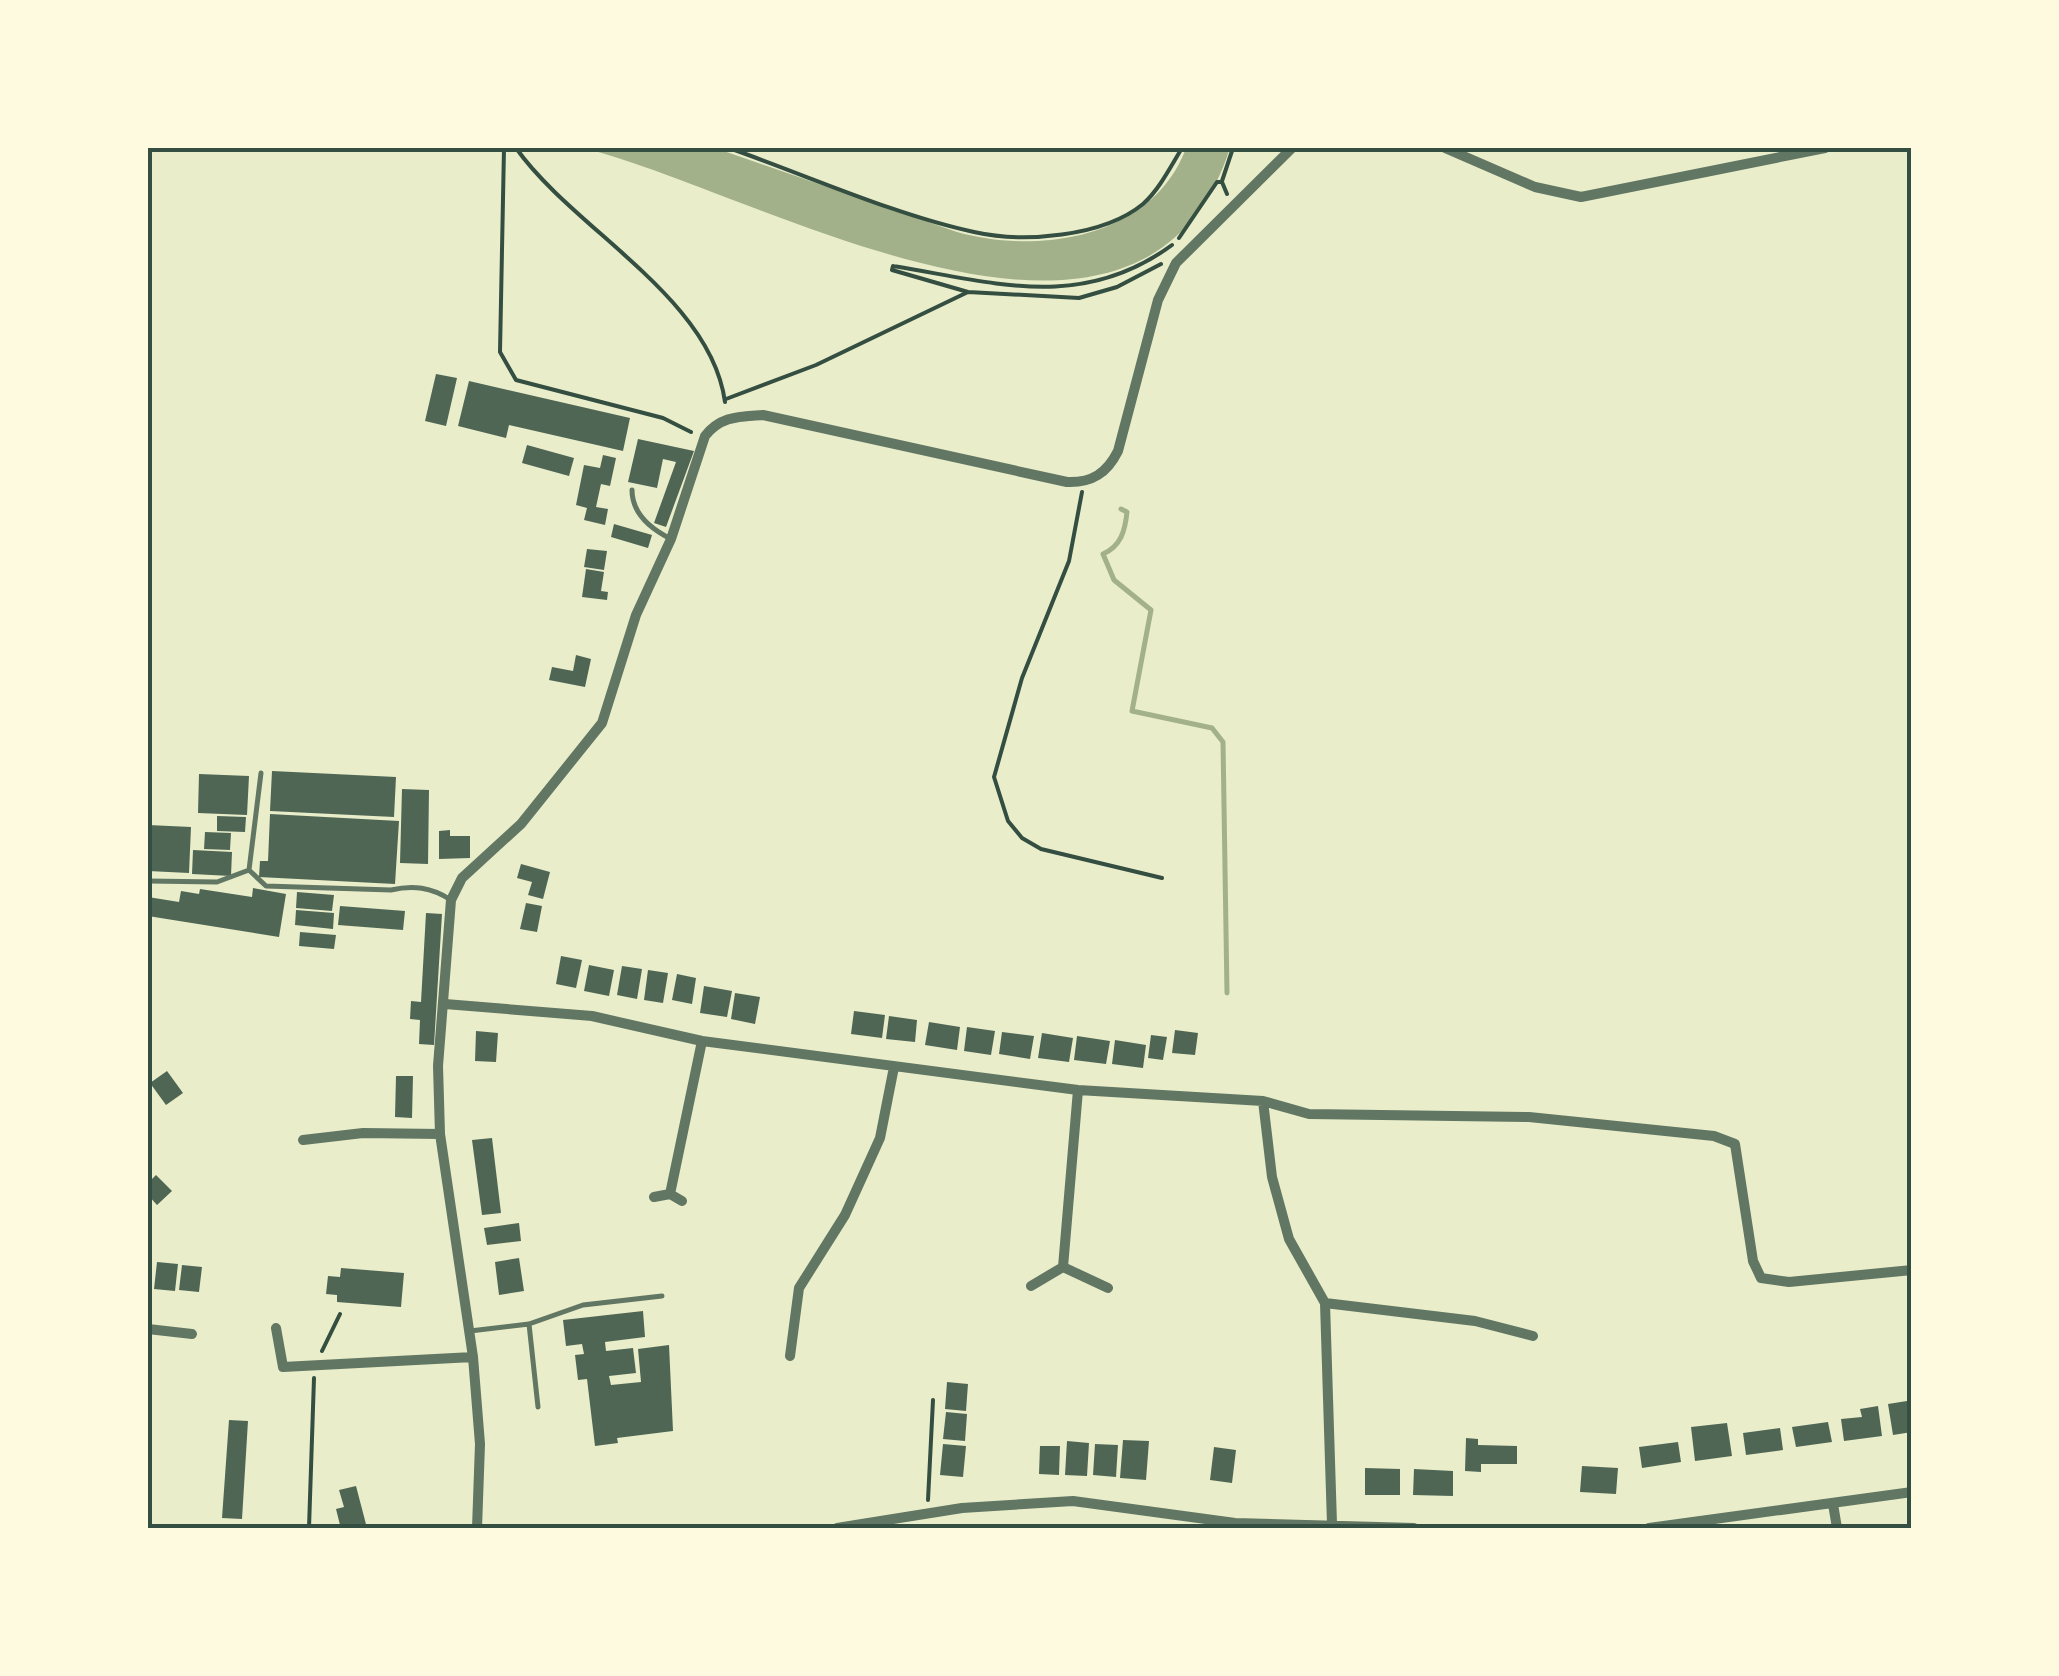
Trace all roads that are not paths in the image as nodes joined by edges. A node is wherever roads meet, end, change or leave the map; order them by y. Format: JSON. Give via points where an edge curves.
{"nodes":[{"id":1,"x":1292,"y":148,"type":"edge"},
{"id":2,"x":1444,"y":148,"type":"edge"},
{"id":3,"x":1825,"y":148,"type":"edge"},
{"id":4,"x":632,"y":490,"type":"dead end"},
{"id":5,"x":670,"y":539,"type":"junction"},
{"id":6,"x":261,"y":773,"type":"dead end"},
{"id":7,"x":249,"y":870,"type":"junction"},
{"id":8,"x":148,"y":881,"type":"edge"},
{"id":9,"x":451,"y":900,"type":"junction"},
{"id":10,"x":445,"y":1004,"type":"junction"},
{"id":11,"x":702,"y":1041,"type":"junction"},
{"id":12,"x":894,"y":1067,"type":"junction"},
{"id":13,"x":1078,"y":1090,"type":"junction"},
{"id":14,"x":1262,"y":1101,"type":"junction"},
{"id":15,"x":440,"y":1134,"type":"junction"},
{"id":16,"x":303,"y":1140,"type":"dead end"},
{"id":17,"x":670,"y":1194,"type":"junction"},
{"id":18,"x":654,"y":1197,"type":"dead end"},
{"id":19,"x":682,"y":1200,"type":"dead end"},
{"id":20,"x":1062,"y":1267,"type":"junction"},
{"id":21,"x":1912,"y":1270,"type":"edge"},
{"id":22,"x":1031,"y":1286,"type":"dead end"},
{"id":23,"x":1108,"y":1288,"type":"dead end"},
{"id":24,"x":662,"y":1296,"type":"dead end"},
{"id":25,"x":1326,"y":1302,"type":"junction"},
{"id":26,"x":529,"y":1324,"type":"junction"},
{"id":27,"x":276,"y":1328,"type":"dead end"},
{"id":28,"x":148,"y":1329,"type":"edge"},
{"id":29,"x":470,"y":1331,"type":"junction"},
{"id":30,"x":192,"y":1334,"type":"dead end"},
{"id":31,"x":1532,"y":1336,"type":"dead end"},
{"id":32,"x":790,"y":1356,"type":"dead end"},
{"id":33,"x":474,"y":1357,"type":"junction"},
{"id":34,"x":538,"y":1407,"type":"dead end"},
{"id":35,"x":1912,"y":1492,"type":"edge"},
{"id":36,"x":1833,"y":1504,"type":"junction"},
{"id":37,"x":1179,"y":1515,"type":"junction"},
{"id":38,"x":1332,"y":1524,"type":"junction"},
{"id":39,"x":477,"y":1528,"type":"edge"},
{"id":40,"x":837,"y":1528,"type":"edge"},
{"id":41,"x":1180,"y":1528,"type":"edge"},
{"id":42,"x":1414,"y":1528,"type":"edge"},
{"id":43,"x":1649,"y":1528,"type":"edge"},
{"id":44,"x":1837,"y":1528,"type":"edge"}],
"edges":[{"from":1,"to":5,"type":"street","via":[[1176,262],[1158,300],[1109,468],[1082,482],[763,415],[730,417],[705,436]]},
{"from":2,"to":3,"type":"street","via":[[1535,188],[1581,197]]},
{"from":4,"to":5,"type":"lane","via":[[637,510]]},
{"from":5,"to":9,"type":"street","via":[[636,615],[602,723],[521,824],[462,878]]},
{"from":6,"to":7,"type":"lane"},
{"from":7,"to":8,"type":"lane","via":[[217,882]]},
{"from":7,"to":9,"type":"lane","via":[[266,886],[410,886]]},
{"from":9,"to":10,"type":"street"},
{"from":10,"to":11,"type":"street","via":[[592,1016]]},
{"from":10,"to":15,"type":"street"},
{"from":11,"to":12,"type":"street"},
{"from":11,"to":17,"type":"street"},
{"from":12,"to":13,"type":"street"},
{"from":12,"to":32,"type":"street","via":[[880,1138],[845,1215],[799,1288]]},
{"from":13,"to":14,"type":"street"},
{"from":13,"to":20,"type":"street"},
{"from":14,"to":21,"type":"street","via":[[1309,1114],[1529,1118],[1714,1136],[1736,1144],[1761,1278],[1789,1282]]},
{"from":14,"to":25,"type":"street","via":[[1289,1239]]},
{"from":15,"to":16,"type":"street"},
{"from":15,"to":29,"type":"street"},
{"from":17,"to":18,"type":"street"},
{"from":17,"to":19,"type":"street"},
{"from":20,"to":22,"type":"street"},
{"from":20,"to":23,"type":"street"},
{"from":24,"to":26,"type":"lane","via":[[582,1305]]},
{"from":25,"to":31,"type":"street","via":[[1476,1321]]},
{"from":25,"to":38,"type":"street"},
{"from":26,"to":29,"type":"lane"},
{"from":26,"to":34,"type":"lane"},
{"from":27,"to":33,"type":"street","via":[[283,1367]]},
{"from":28,"to":30,"type":"street"},
{"from":29,"to":33,"type":"street"},
{"from":33,"to":39,"type":"street"},
{"from":35,"to":36,"type":"street"},
{"from":36,"to":43,"type":"street"},
{"from":36,"to":44,"type":"street"},
{"from":37,"to":38,"type":"street"},
{"from":37,"to":40,"type":"street","via":[[1074,1501],[962,1508]]},
{"from":37,"to":41,"type":"street"},
{"from":38,"to":42,"type":"street"}]}
